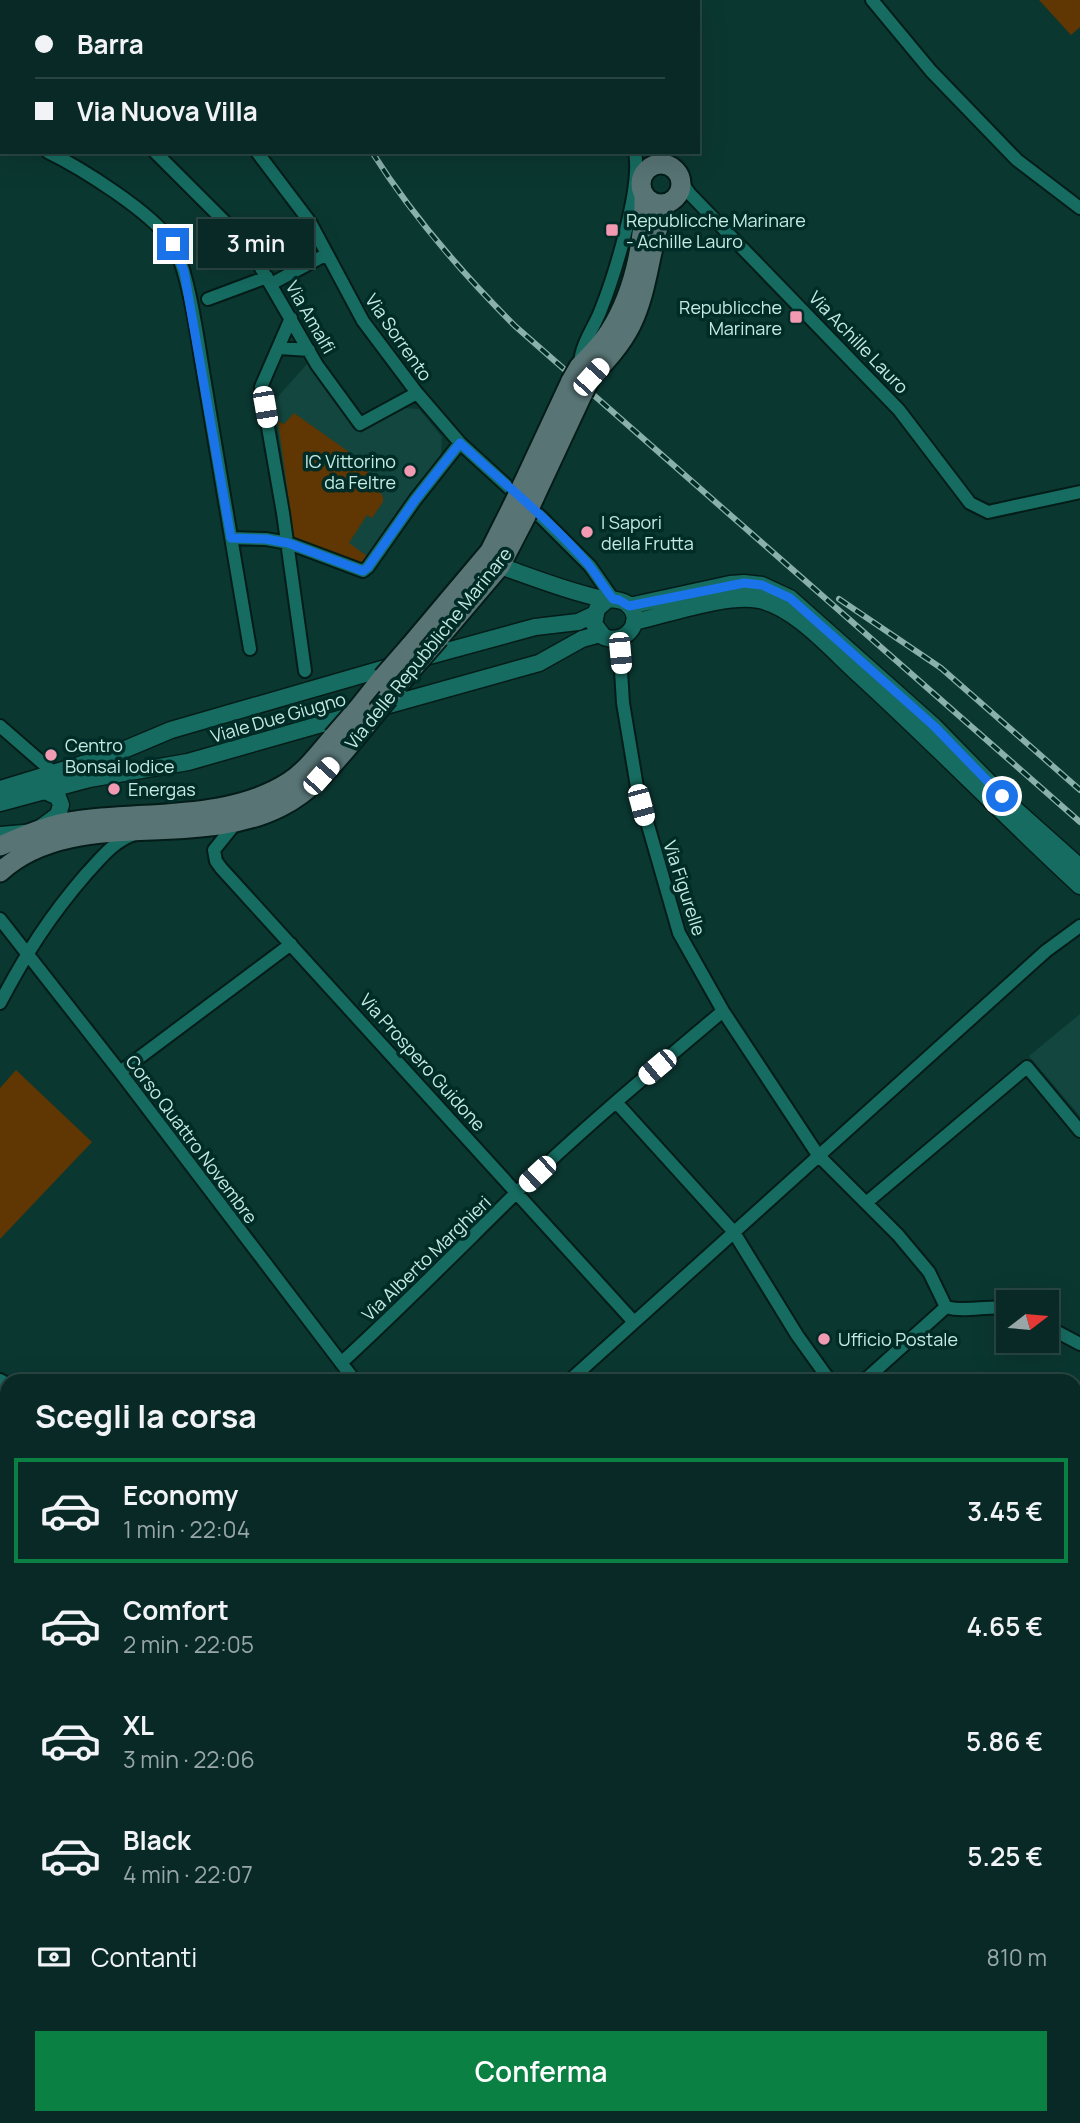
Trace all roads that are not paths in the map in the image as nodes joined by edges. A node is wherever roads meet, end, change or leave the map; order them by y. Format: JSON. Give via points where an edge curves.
{"nodes":[{"id":1,"x":872,"y":0,"type":"edge"},
{"id":2,"x":51,"y":154,"type":"edge"},
{"id":3,"x":157,"y":154,"type":"edge"},
{"id":4,"x":259,"y":154,"type":"edge"},
{"id":5,"x":635,"y":154,"type":"edge"},
{"id":6,"x":653,"y":159,"type":"edge"},
{"id":7,"x":677,"y":168,"type":"edge"},
{"id":8,"x":644,"y":195,"type":"junction"},
{"id":9,"x":696,"y":201,"type":"junction"},
{"id":10,"x":670,"y":202,"type":"junction"},
{"id":11,"x":1080,"y":208,"type":"edge"},
{"id":12,"x":327,"y":254,"type":"junction"},
{"id":13,"x":269,"y":280,"type":"junction"},
{"id":14,"x":208,"y":299,"type":"dead end"},
{"id":15,"x":291,"y":318,"type":"junction"},
{"id":16,"x":278,"y":348,"type":"junction"},
{"id":17,"x":309,"y":350,"type":"junction"},
{"id":18,"x":581,"y":379,"type":"junction"},
{"id":19,"x":417,"y":393,"type":"junction"},
{"id":20,"x":460,"y":443,"type":"junction"},
{"id":21,"x":1080,"y":492,"type":"edge"},
{"id":22,"x":527,"y":505,"type":"junction"},
{"id":23,"x":231,"y":538,"type":"junction"},
{"id":24,"x":288,"y":543,"type":"junction"},
{"id":25,"x":500,"y":566,"type":"junction"},
{"id":26,"x":601,"y":603,"type":"junction"},
{"id":27,"x":631,"y":614,"type":"junction"},
{"id":28,"x":600,"y":634,"type":"junction"},
{"id":29,"x":619,"y":639,"type":"junction"},
{"id":30,"x":250,"y":649,"type":"dead end"},
{"id":31,"x":305,"y":671,"type":"dead end"},
{"id":32,"x":0,"y":726,"type":"edge"},
{"id":33,"x":54,"y":773,"type":"junction"},
{"id":34,"x":0,"y":789,"type":"edge"},
{"id":35,"x":45,"y":791,"type":"junction"},
{"id":36,"x":0,"y":803,"type":"edge"},
{"id":37,"x":235,"y":824,"type":"junction"},
{"id":38,"x":142,"y":831,"type":"junction"},
{"id":39,"x":35,"y":832,"type":"junction"},
{"id":40,"x":0,"y":835,"type":"edge"},
{"id":41,"x":0,"y":846,"type":"edge"},
{"id":42,"x":1080,"y":867,"type":"edge"},
{"id":43,"x":0,"y":872,"type":"edge"},
{"id":44,"x":1080,"y":886,"type":"edge"},
{"id":45,"x":0,"y":919,"type":"edge"},
{"id":46,"x":1080,"y":926,"type":"edge"},
{"id":47,"x":291,"y":944,"type":"junction"},
{"id":48,"x":26,"y":954,"type":"junction"},
{"id":49,"x":0,"y":1003,"type":"edge"},
{"id":50,"x":723,"y":1011,"type":"junction"},
{"id":51,"x":120,"y":1072,"type":"junction"},
{"id":52,"x":616,"y":1102,"type":"junction"},
{"id":53,"x":1080,"y":1131,"type":"edge"},
{"id":54,"x":818,"y":1156,"type":"junction"},
{"id":55,"x":517,"y":1192,"type":"junction"},
{"id":56,"x":866,"y":1203,"type":"junction"},
{"id":57,"x":733,"y":1231,"type":"junction"},
{"id":58,"x":996,"y":1306,"type":"edge"},
{"id":59,"x":946,"y":1307,"type":"junction"},
{"id":60,"x":633,"y":1321,"type":"junction"},
{"id":61,"x":1059,"y":1333,"type":"edge"},
{"id":62,"x":1080,"y":1344,"type":"edge"},
{"id":63,"x":341,"y":1363,"type":"junction"},
{"id":64,"x":350,"y":1374,"type":"edge"},
{"id":65,"x":576,"y":1374,"type":"edge"},
{"id":66,"x":825,"y":1374,"type":"edge"},
{"id":67,"x":871,"y":1374,"type":"edge"}],
"edges":[{"from":1,"to":11,"type":"street","via":[[931,71],[1017,160]]},
{"from":2,"to":23,"type":"street","via":[[122,198],[173,244],[184,271]]},
{"from":3,"to":13,"type":"street","name":"Via Amalfi","via":[[243,238]]},
{"from":4,"to":12,"type":"street","name":"Via Sorrento","via":[[310,222]]},
{"from":5,"to":18,"type":"street","via":[[630,214],[600,312],[580,355]]},
{"from":6,"to":7,"type":"main road","name":"Via delle Repubbliche Marinare"},
{"from":6,"to":8,"type":"main road","name":"Via delle Repubbliche Marinare","via":[[641,179]]},
{"from":7,"to":9,"type":"street","name":"Via Achille Lauro"},
{"from":7,"to":10,"type":"main road","name":"Via delle Repubbliche Marinare","via":[[680,190]]},
{"from":8,"to":10,"type":"main road","via":[[654,203]]},
{"from":8,"to":18,"type":"main road","name":"Via delle Repubbliche Marinare","via":[[644,224],[629,287]]},
{"from":9,"to":10,"type":"street"},
{"from":9,"to":21,"type":"street","name":"Via Achille Lauro","via":[[899,410],[970,503],[988,512]]},
{"from":10,"to":18,"type":"main road","name":"Via delle Repubbliche Marinare","via":[[657,228],[632,324],[621,343]]},
{"from":12,"to":13,"type":"street"},
{"from":12,"to":19,"type":"street","name":"Via Sorrento","via":[[363,321]]},
{"from":13,"to":14,"type":"street"},
{"from":13,"to":15,"type":"street","name":"Via Amalfi"},
{"from":15,"to":16,"type":"street"},
{"from":15,"to":17,"type":"street","name":"Via Amalfi"},
{"from":16,"to":17,"type":"street"},
{"from":16,"to":24,"type":"street","via":[[261,387]]},
{"from":17,"to":19,"type":"street","name":"Via Amalfi","via":[[360,424]]},
{"from":18,"to":22,"type":"main road","name":"Via delle Repubbliche Marinare"},
{"from":19,"to":20,"type":"street","name":"Via Sorrento"},
{"from":20,"to":22,"type":"street","name":"Via Sorrento"},
{"from":20,"to":24,"type":"street","via":[[363,571]]},
{"from":22,"to":25,"type":"main road","name":"Via delle Repubbliche Marinare"},
{"from":22,"to":26,"type":"street","via":[[590,566],[600,583]]},
{"from":22,"to":39,"type":"main road","name":"Via delle Repubbliche Marinare","bridge":true,"via":[[333,737],[279,788],[214,808],[75,821]]},
{"from":23,"to":24,"type":"street"},
{"from":23,"to":30,"type":"street"},
{"from":24,"to":31,"type":"street"},
{"from":25,"to":26,"type":"street"},
{"from":25,"to":37,"type":"main road","name":"Via delle Repubbliche Marinare","bridge":true,"via":[[321,776],[296,798]]},
{"from":26,"to":27,"type":"street","via":[[619,600]]},
{"from":26,"to":28,"type":"street","via":[[594,624]]},
{"from":26,"to":33,"type":"street","name":"Viale Due Giugno","via":[[578,622],[535,627],[171,730]]},
{"from":27,"to":29,"type":"street","via":[[629,633]]},
{"from":27,"to":42,"type":"street","via":[[744,583],[762,585],[790,598],[934,726]]},
{"from":27,"to":44,"type":"street","via":[[733,599],[760,600],[780,607],[925,734]]},
{"from":28,"to":29,"type":"street"},
{"from":28,"to":35,"type":"street","name":"Viale Due Giugno","via":[[516,670],[188,762]]},
{"from":29,"to":50,"type":"street","name":"Via Figurelle","via":[[631,760],[646,823],[679,933]]},
{"from":32,"to":33,"type":"street"},
{"from":33,"to":34,"type":"street","name":"Viale Due Giugno"},
{"from":35,"to":36,"type":"street","name":"Viale Due Giugno"},
{"from":35,"to":39,"type":"street","via":[[58,797],[60,810]]},
{"from":37,"to":38,"type":"main road","name":"Via delle Repubbliche Marinare"},
{"from":37,"to":47,"type":"street","name":"Via Prospero Guidone","via":[[217,844],[216,861]]},
{"from":38,"to":43,"type":"main road","name":"Via delle Repubbliche Marinare","via":[[48,843]]},
{"from":38,"to":48,"type":"street","via":[[115,844],[100,858]]},
{"from":39,"to":40,"type":"street"},
{"from":39,"to":41,"type":"main road","name":"Via delle Repubbliche Marinare"},
{"from":45,"to":48,"type":"street","name":"Corso Quattro Novembre"},
{"from":46,"to":54,"type":"street","via":[[1046,951]]},
{"from":47,"to":51,"type":"street"},
{"from":47,"to":55,"type":"street","name":"Via Prospero Guidone"},
{"from":48,"to":49,"type":"street"},
{"from":48,"to":51,"type":"street","name":"Corso Quattro Novembre"},
{"from":50,"to":52,"type":"street","name":"Via Alberto Marghieri"},
{"from":50,"to":54,"type":"street","name":"Via Figurelle"},
{"from":51,"to":63,"type":"street","name":"Corso Quattro Novembre"},
{"from":52,"to":55,"type":"street","name":"Via Alberto Marghieri"},
{"from":52,"to":57,"type":"street"},
{"from":53,"to":56,"type":"street","via":[[1027,1068]]},
{"from":54,"to":56,"type":"street","name":"Via Figurelle"},
{"from":54,"to":57,"type":"street"},
{"from":55,"to":60,"type":"street","name":"Via Prospero Guidone"},
{"from":55,"to":63,"type":"street","name":"Via Alberto Marghieri"},
{"from":56,"to":59,"type":"street","name":"Via Figurelle","via":[[929,1272]]},
{"from":57,"to":60,"type":"street"},
{"from":57,"to":66,"type":"street"},
{"from":58,"to":59,"type":"street"},
{"from":59,"to":67,"type":"street"},
{"from":60,"to":65,"type":"street"},
{"from":61,"to":62,"type":"street"},
{"from":63,"to":64,"type":"street","name":"Corso Quattro Novembre"}]}
